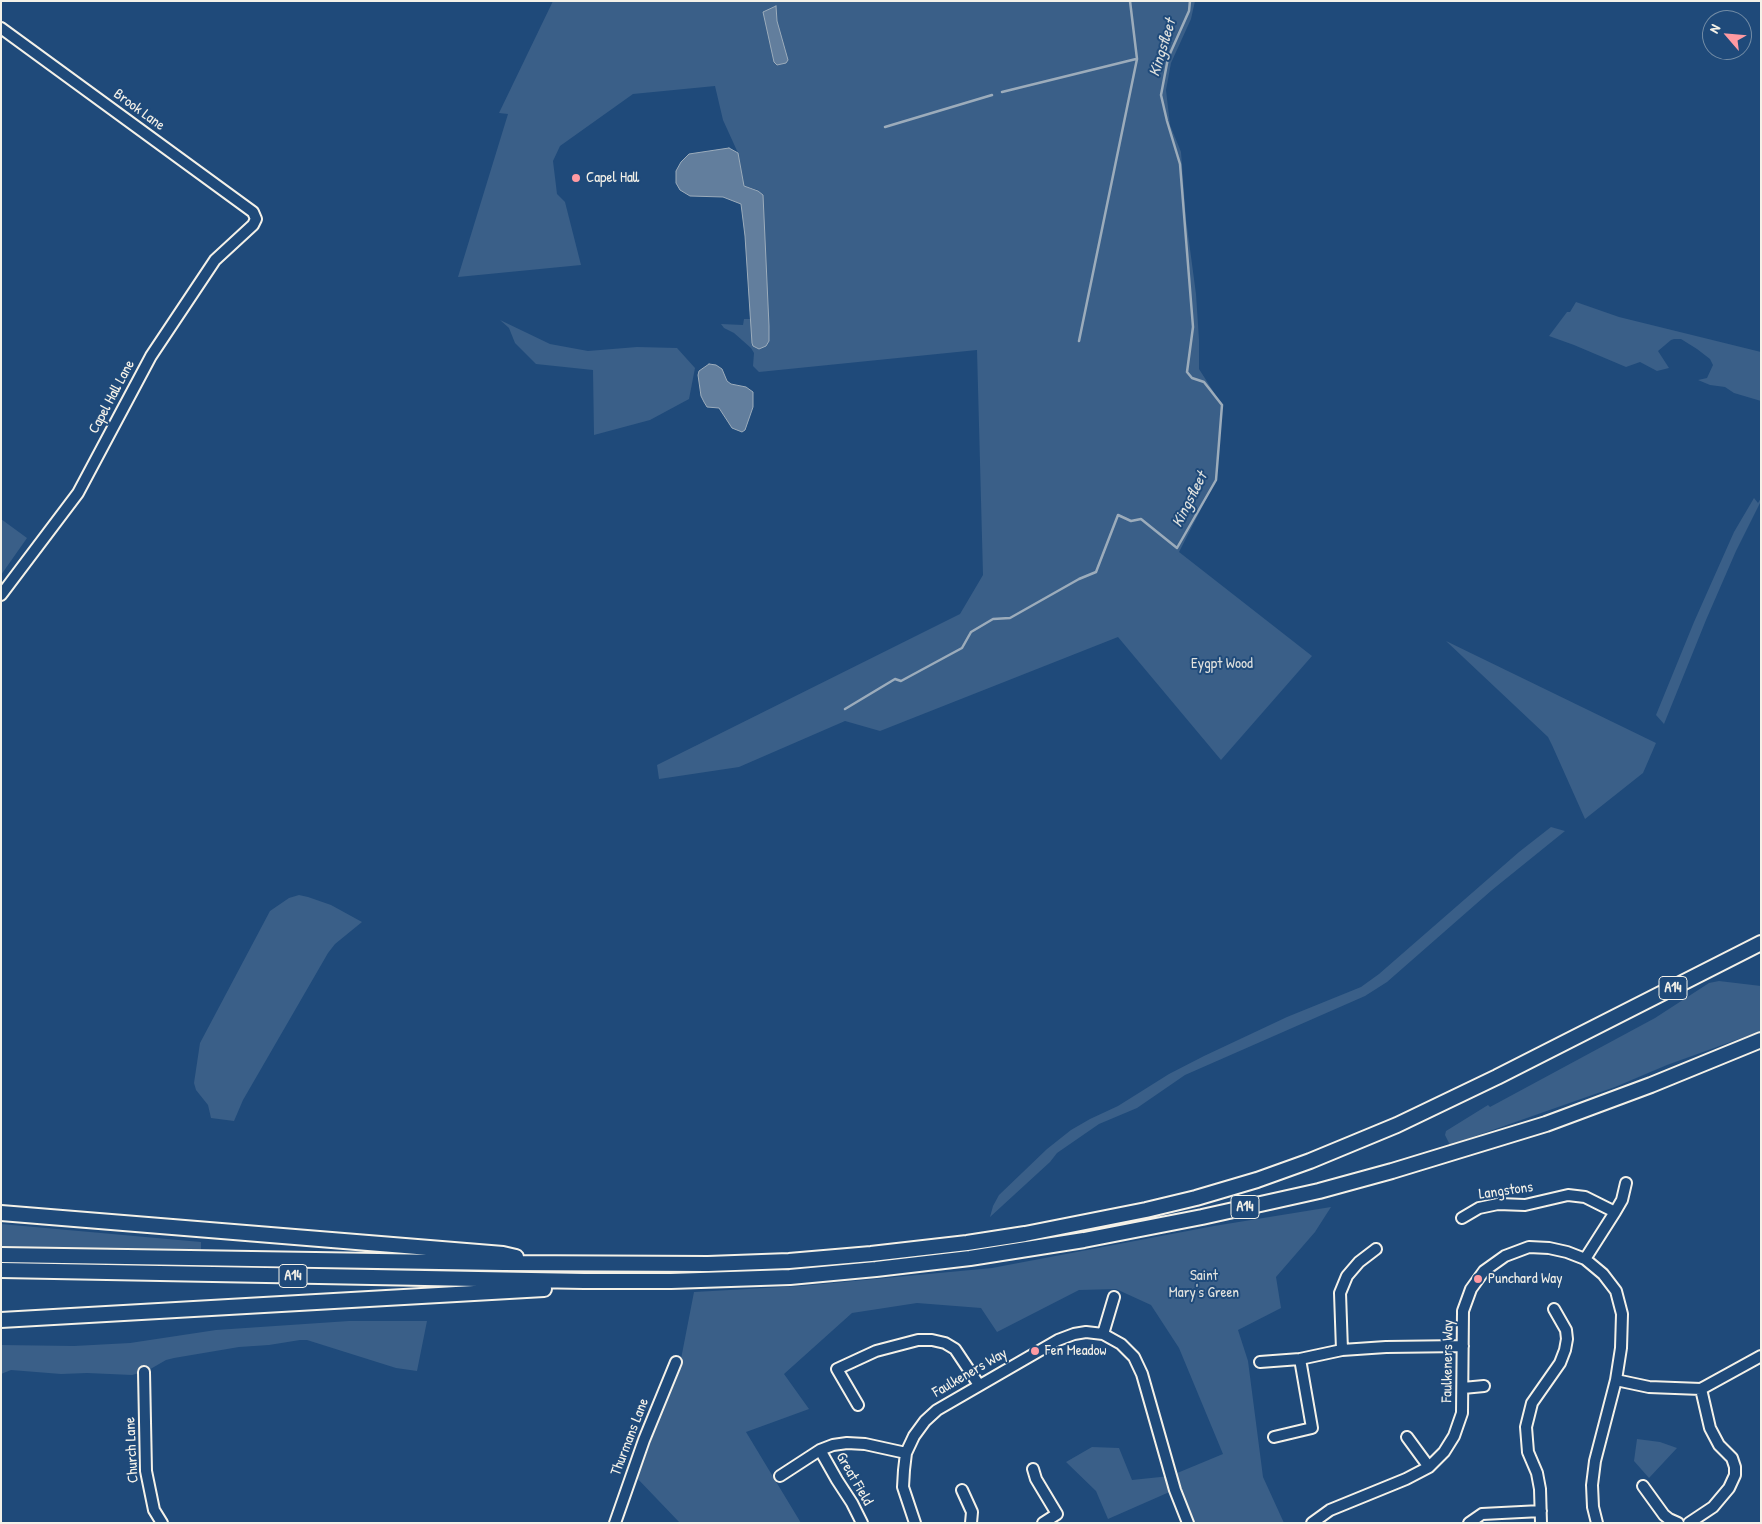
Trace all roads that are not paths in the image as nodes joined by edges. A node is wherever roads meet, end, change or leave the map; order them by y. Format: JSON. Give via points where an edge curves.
{"nodes":[{"id":1,"x":1,"y":28,"type":"edge"},
{"id":2,"x":256,"y":219,"type":"joint"},
{"id":3,"x":1,"y":595,"type":"edge"},
{"id":4,"x":1761,"y":943,"type":"edge"},
{"id":5,"x":1761,"y":1040,"type":"edge"},
{"id":6,"x":1626,"y":1183,"type":"dead end"},
{"id":7,"x":1615,"y":1212,"type":"junction"},
{"id":8,"x":1,"y":1213,"type":"edge"},
{"id":9,"x":1462,"y":1218,"type":"dead end"},
{"id":10,"x":1376,"y":1249,"type":"dead end"},
{"id":11,"x":1,"y":1254,"type":"edge"},
{"id":12,"x":1586,"y":1259,"type":"junction"},
{"id":13,"x":539,"y":1262,"type":"junction"},
{"id":14,"x":1,"y":1270,"type":"edge"},
{"id":15,"x":584,"y":1281,"type":"junction"},
{"id":16,"x":1114,"y":1297,"type":"dead end"},
{"id":17,"x":1554,"y":1309,"type":"dead end"},
{"id":18,"x":1,"y":1320,"type":"edge"},
{"id":19,"x":1103,"y":1334,"type":"junction"},
{"id":20,"x":1463,"y":1346,"type":"junction"},
{"id":21,"x":1342,"y":1350,"type":"junction"},
{"id":22,"x":1761,"y":1356,"type":"edge"},
{"id":23,"x":1300,"y":1359,"type":"junction"},
{"id":24,"x":676,"y":1362,"type":"dead end"},
{"id":25,"x":1260,"y":1362,"type":"dead end"},
{"id":26,"x":144,"y":1372,"type":"dead end"},
{"id":27,"x":1616,"y":1380,"type":"junction"},
{"id":28,"x":979,"y":1385,"type":"junction"},
{"id":29,"x":1484,"y":1386,"type":"dead end"},
{"id":30,"x":1463,"y":1388,"type":"junction"},
{"id":31,"x":1701,"y":1389,"type":"junction"},
{"id":32,"x":858,"y":1406,"type":"dead end"},
{"id":33,"x":1274,"y":1437,"type":"dead end"},
{"id":34,"x":1407,"y":1437,"type":"dead end"},
{"id":35,"x":820,"y":1450,"type":"junction"},
{"id":36,"x":906,"y":1453,"type":"junction"},
{"id":37,"x":1429,"y":1467,"type":"junction"},
{"id":38,"x":1033,"y":1469,"type":"dead end"},
{"id":39,"x":780,"y":1476,"type":"dead end"},
{"id":40,"x":1643,"y":1486,"type":"dead end"},
{"id":41,"x":962,"y":1490,"type":"dead end"},
{"id":42,"x":1541,"y":1511,"type":"junction"},
{"id":43,"x":162,"y":1523,"type":"edge"},
{"id":44,"x":615,"y":1523,"type":"edge"},
{"id":45,"x":862,"y":1523,"type":"edge"},
{"id":46,"x":915,"y":1523,"type":"edge"},
{"id":47,"x":971,"y":1523,"type":"edge"},
{"id":48,"x":1043,"y":1523,"type":"edge"},
{"id":49,"x":1188,"y":1523,"type":"edge"},
{"id":50,"x":1312,"y":1523,"type":"edge"},
{"id":51,"x":1469,"y":1523,"type":"edge"},
{"id":52,"x":1541,"y":1523,"type":"edge"},
{"id":53,"x":1598,"y":1523,"type":"edge"},
{"id":54,"x":1678,"y":1523,"type":"edge"},
{"id":55,"x":1689,"y":1523,"type":"edge"}],
"edges":[{"from":1,"to":2,"type":"street","name":"Brook Lane","via":[[253,212]]},
{"from":2,"to":3,"type":"street","name":"Capel Hall Lane","via":[[215,260],[151,356],[78,493]]},
{"from":4,"to":13,"type":"highway","number":"A14","via":[[1397,1125],[1310,1161],[1196,1198],[1084,1223],[976,1242],[816,1258],[676,1265]]},
{"from":5,"to":15,"type":"highway","number":"A14","via":[[1546,1124],[1319,1191],[1150,1228],[970,1258],[876,1269],[708,1280]]},
{"from":6,"to":7,"type":"street"},
{"from":7,"to":9,"type":"street","name":"Langstons","via":[[1585,1197],[1568,1195],[1526,1205],[1498,1204],[1479,1208]]},
{"from":7,"to":12,"type":"street"},
{"from":8,"to":13,"type":"highway","number":"A14","via":[[503,1254]]},
{"from":10,"to":21,"type":"street","via":[[1358,1262],[1340,1293]]},
{"from":11,"to":13,"type":"highway","number":"A14"},
{"from":12,"to":20,"type":"street","name":"Faulkeners Way","via":[[1549,1248],[1529,1247],[1505,1256],[1484,1271],[1471,1289],[1463,1311]]},
{"from":12,"to":27,"type":"street","name":"Faulkeners Way","via":[[1616,1291],[1622,1314]]},
{"from":14,"to":15,"type":"highway","number":"A14"},
{"from":15,"to":18,"type":"highway","number":"A14","via":[[552,1288]]},
{"from":16,"to":19,"type":"street"},
{"from":17,"to":42,"type":"street","via":[[1566,1330],[1565,1350],[1560,1363],[1532,1403],[1526,1427],[1528,1452],[1540,1489]]},
{"from":19,"to":28,"type":"street","name":"Faulkeners Way","via":[[1086,1332],[1058,1340]]},
{"from":19,"to":49,"type":"street","via":[[1134,1356]]},
{"from":20,"to":21,"type":"street"},
{"from":20,"to":30,"type":"street","name":"Faulkeners Way"},
{"from":21,"to":23,"type":"street"},
{"from":22,"to":31,"type":"street"},
{"from":23,"to":25,"type":"street"},
{"from":23,"to":33,"type":"street","via":[[1312,1428]]},
{"from":24,"to":44,"type":"street","name":"Thurmans Lane"},
{"from":26,"to":43,"type":"street","name":"Church Lane","via":[[146,1471],[154,1510]]},
{"from":27,"to":31,"type":"street","via":[[1649,1387]]},
{"from":27,"to":53,"type":"street","name":"Faulkeners Way","via":[[1595,1461],[1593,1507]]},
{"from":28,"to":32,"type":"street","via":[[955,1349],[945,1343],[918,1340],[876,1351],[837,1369]]},
{"from":28,"to":36,"type":"street","name":"Faulkeners Way","via":[[924,1421]]},
{"from":29,"to":30,"type":"street"},
{"from":30,"to":37,"type":"street","name":"Faulkeners Way","via":[[1462,1413],[1454,1436]]},
{"from":31,"to":55,"type":"street","via":[[1710,1428],[1719,1445],[1732,1458],[1735,1475],[1729,1488],[1713,1506]]},
{"from":34,"to":37,"type":"street"},
{"from":35,"to":36,"type":"street","via":[[847,1442]]},
{"from":35,"to":39,"type":"street"},
{"from":35,"to":45,"type":"street","name":"Great Field"},
{"from":36,"to":46,"type":"street","name":"Faulkeners Way","via":[[904,1487]]},
{"from":37,"to":50,"type":"street","name":"Faulkeners Way","via":[[1330,1510]]},
{"from":38,"to":48,"type":"street","via":[[1057,1514]]},
{"from":40,"to":54,"type":"street","via":[[1664,1515]]},
{"from":41,"to":47,"type":"street","via":[[972,1512]]},
{"from":42,"to":51,"type":"street","via":[[1482,1514]]},
{"from":42,"to":52,"type":"street"}]}
